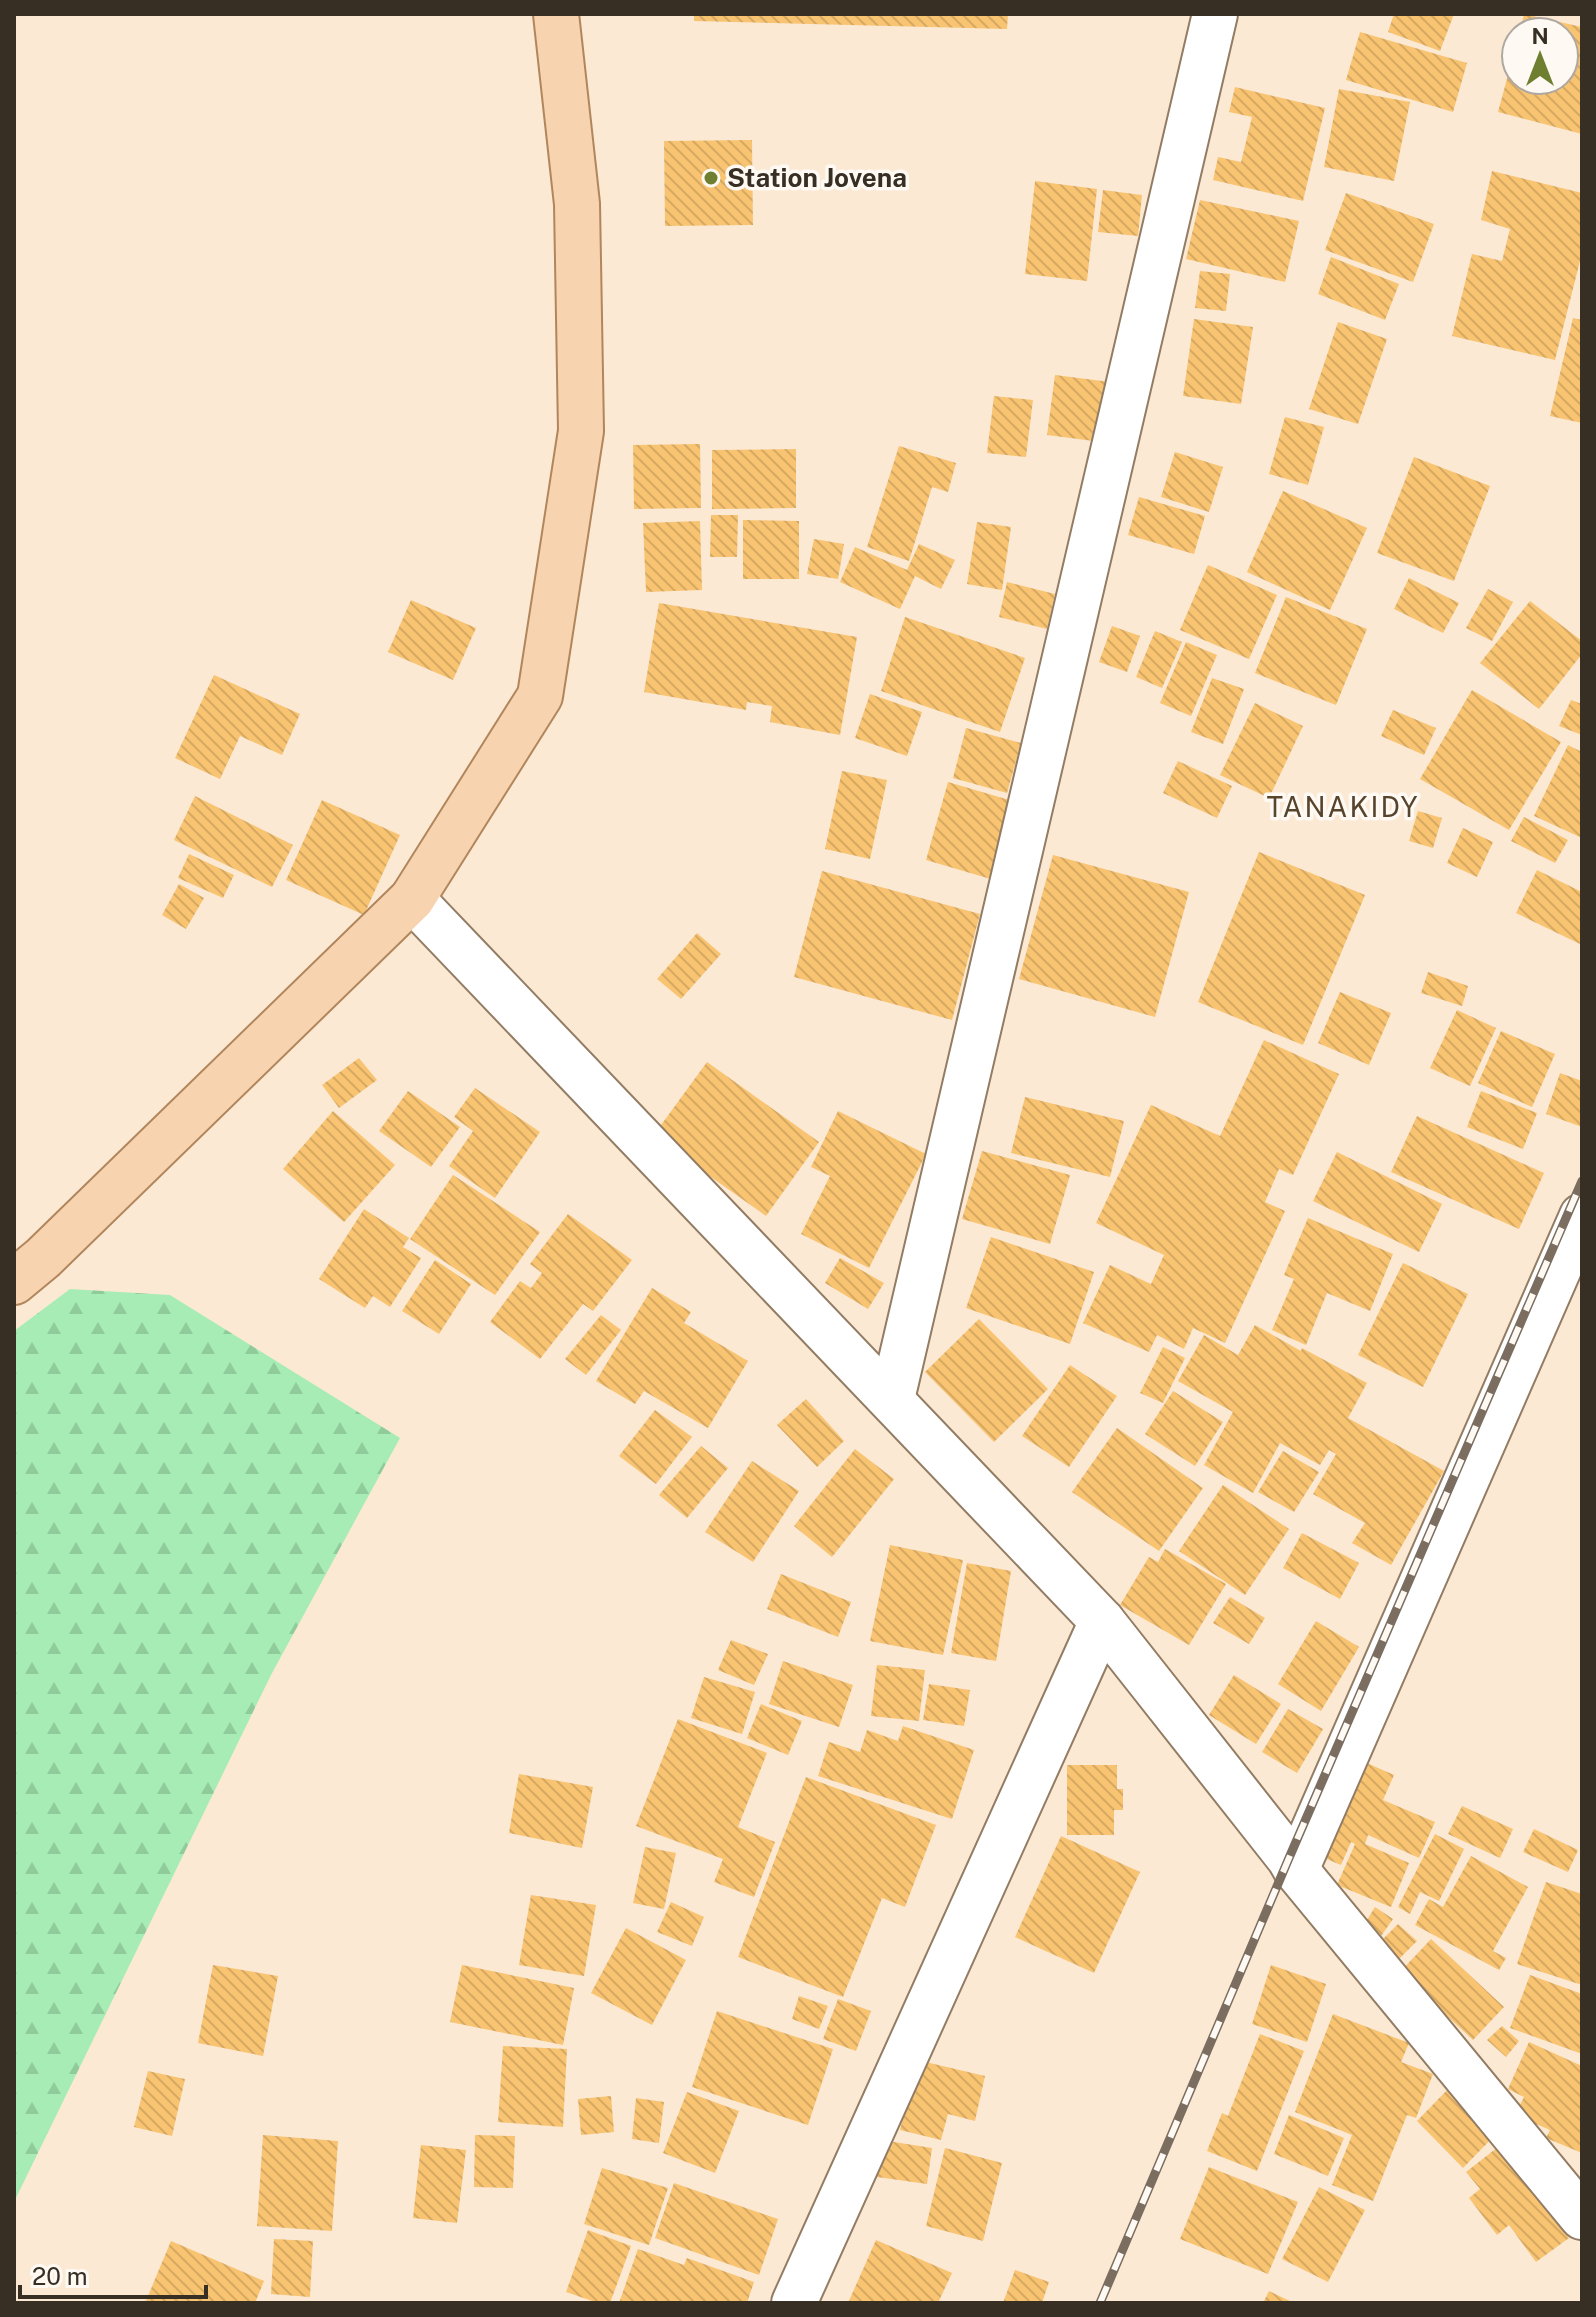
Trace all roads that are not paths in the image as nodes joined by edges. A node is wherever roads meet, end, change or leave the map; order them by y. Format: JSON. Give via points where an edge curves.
{"nodes":[{"id":1,"x":556,"y":14,"type":"edge"},
{"id":2,"x":1215,"y":14,"type":"edge"},
{"id":3,"x":412,"y":899,"type":"junction"},
{"id":4,"x":1582,"y":1216,"type":"edge"},
{"id":5,"x":28,"y":1270,"type":"edge"},
{"id":6,"x":892,"y":1399,"type":"junction"},
{"id":7,"x":1102,"y":1621,"type":"junction"},
{"id":8,"x":1296,"y":1870,"type":"junction"},
{"id":9,"x":1582,"y":2217,"type":"edge"},
{"id":10,"x":794,"y":2303,"type":"edge"}],
"edges":[{"from":1,"to":3,"type":"main road","via":[[577,204],[581,431],[540,696]]},
{"from":2,"to":6,"type":"street"},
{"from":3,"to":5,"type":"main road"},
{"from":3,"to":6,"type":"street"},
{"from":4,"to":8,"type":"street"},
{"from":6,"to":7,"type":"street"},
{"from":7,"to":8,"type":"street"},
{"from":7,"to":10,"type":"street"},
{"from":8,"to":9,"type":"street"}]}
